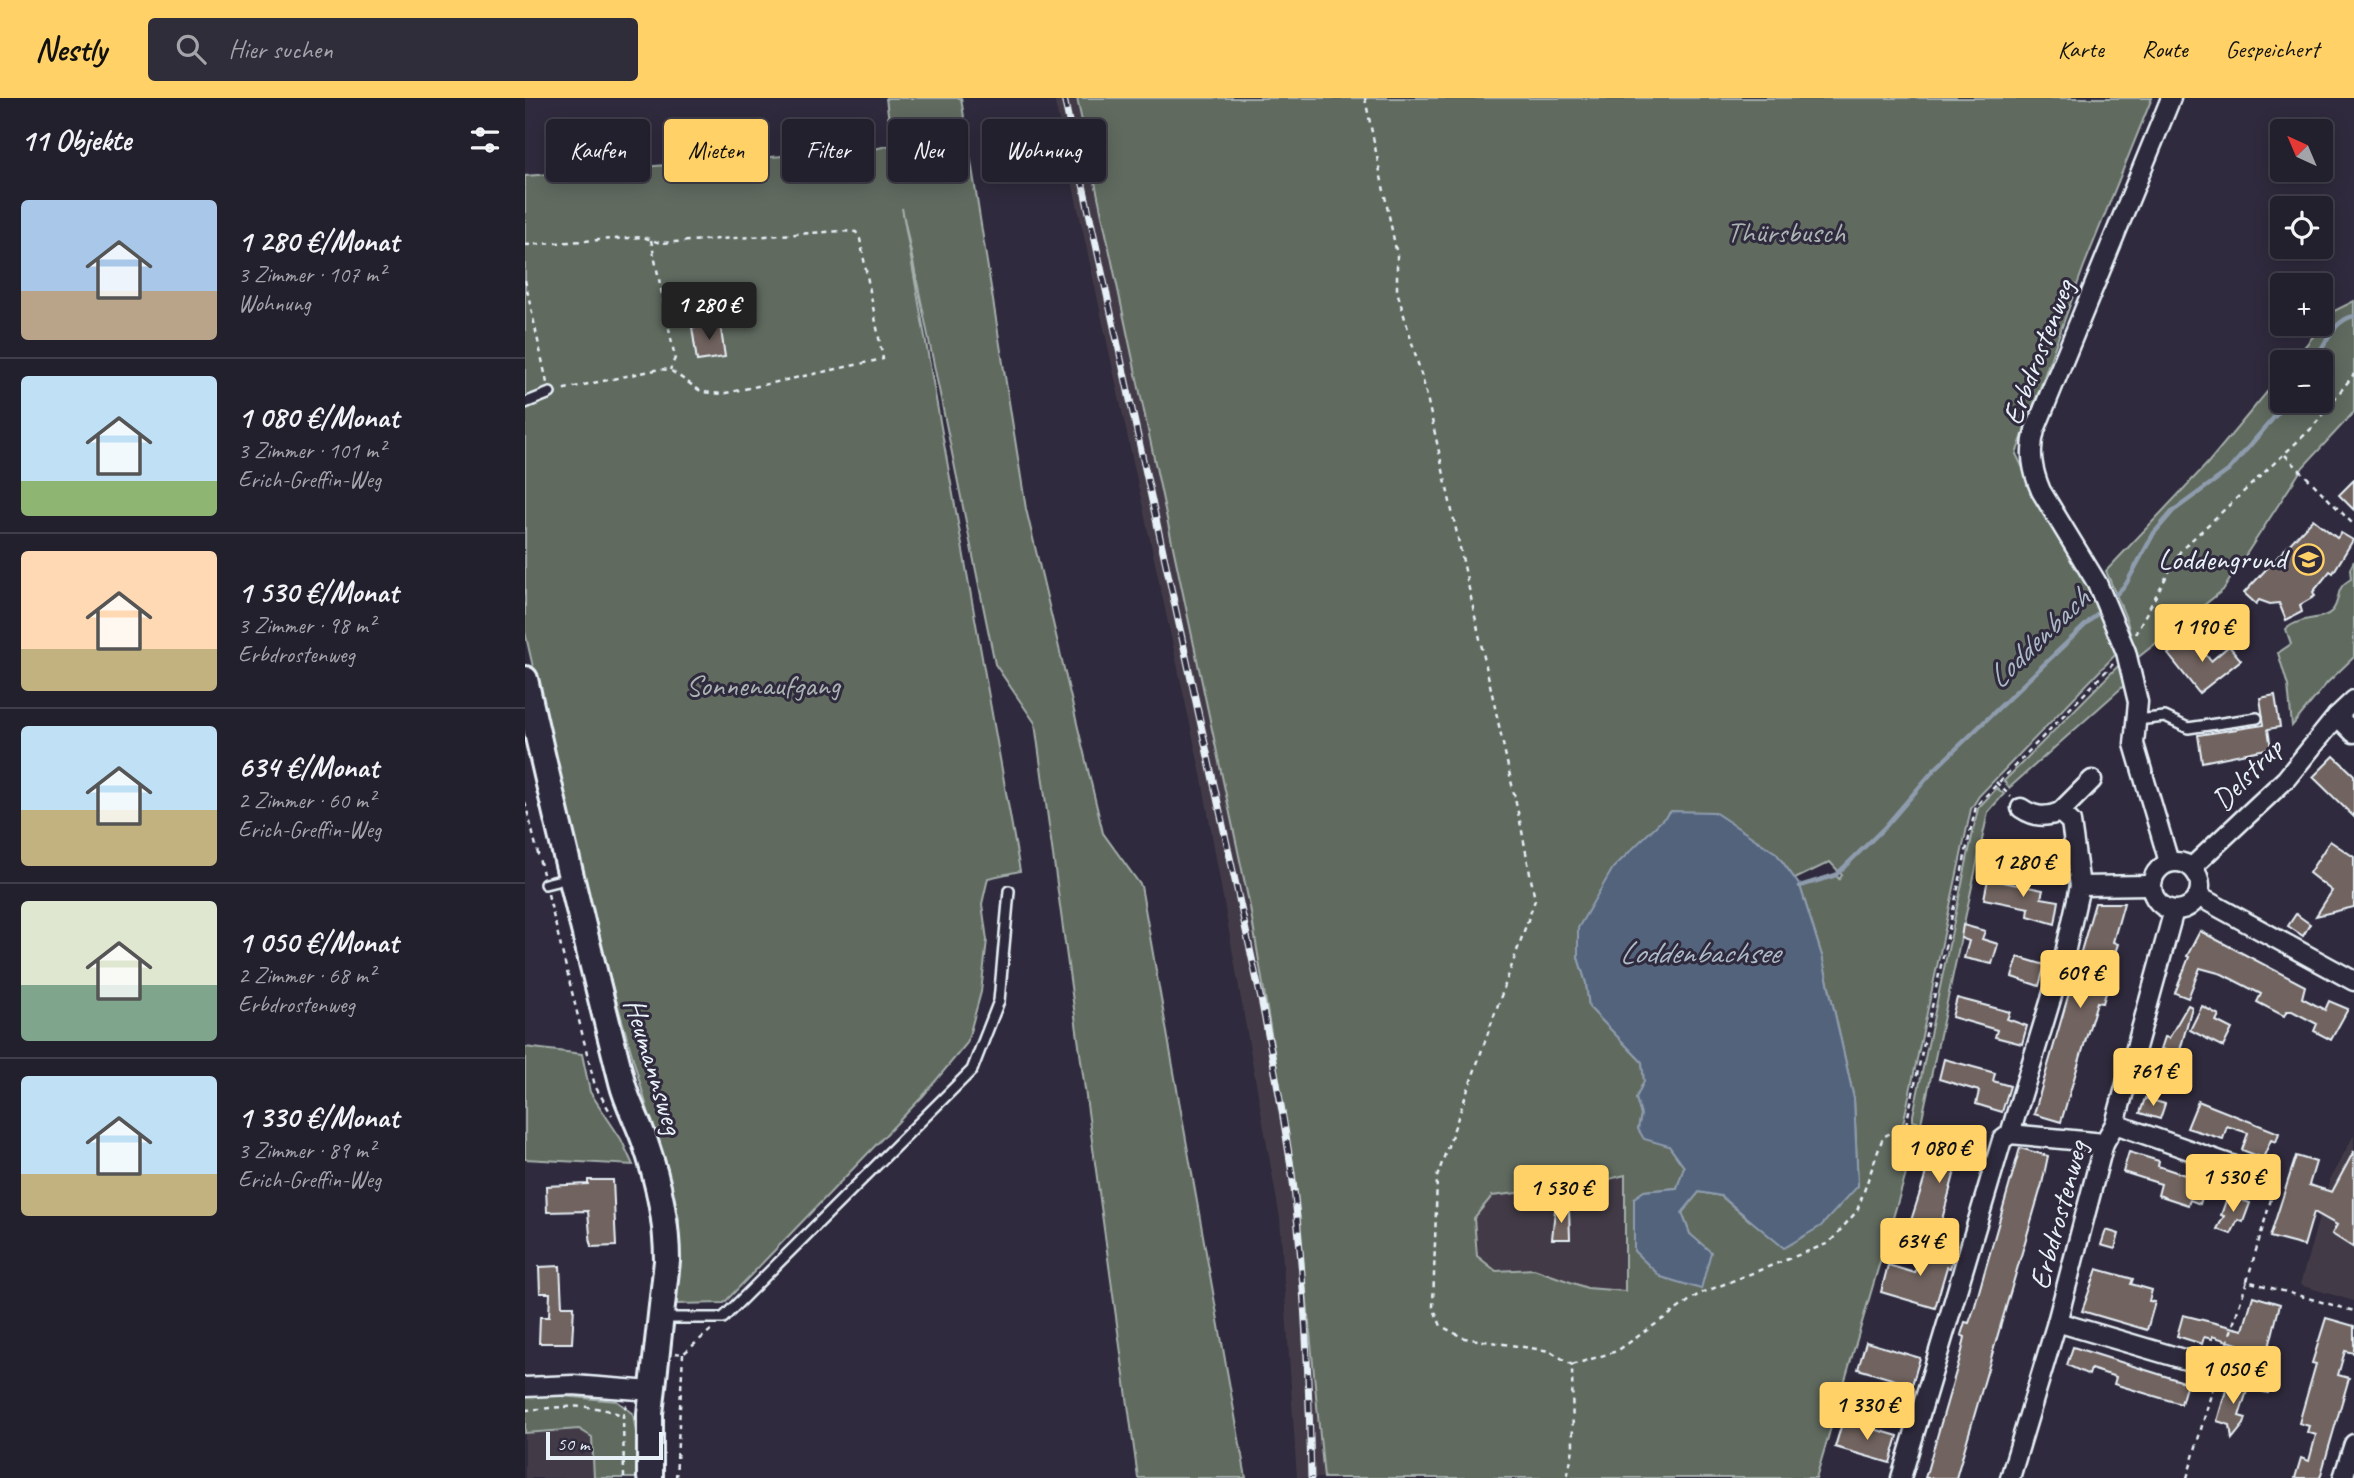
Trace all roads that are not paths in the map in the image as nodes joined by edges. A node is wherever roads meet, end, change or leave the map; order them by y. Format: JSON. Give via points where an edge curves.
{"nodes":[{"id":1,"x":2171,"y":98,"type":"edge"},
{"id":2,"x":549,"y":393,"type":"road end"},
{"id":3,"x":525,"y":403,"type":"edge"},
{"id":4,"x":525,"y":679,"type":"edge"},
{"id":5,"x":2354,"y":700,"type":"edge"},
{"id":6,"x":2337,"y":716,"type":"junction"},
{"id":7,"x":2257,"y":718,"type":"dead end"},
{"id":8,"x":2136,"y":720,"type":"junction"},
{"id":9,"x":2354,"y":733,"type":"edge"},
{"id":10,"x":2092,"y":780,"type":"dead end"},
{"id":11,"x":2016,"y":803,"type":"road end"},
{"id":12,"x":2060,"y":812,"type":"junction"},
{"id":13,"x":2169,"y":862,"type":"junction"},
{"id":14,"x":2192,"y":867,"type":"junction"},
{"id":15,"x":569,"y":878,"type":"junction"},
{"id":16,"x":545,"y":884,"type":"dead end"},
{"id":17,"x":2151,"y":885,"type":"junction"},
{"id":18,"x":2080,"y":886,"type":"junction"},
{"id":19,"x":1009,"y":891,"type":"dead end"},
{"id":20,"x":2198,"y":897,"type":"junction"},
{"id":21,"x":2174,"y":910,"type":"junction"},
{"id":22,"x":2354,"y":981,"type":"edge"},
{"id":23,"x":2115,"y":1124,"type":"junction"},
{"id":24,"x":2008,"y":1135,"type":"junction"},
{"id":25,"x":2103,"y":1143,"type":"junction"},
{"id":26,"x":2258,"y":1174,"type":"road end"},
{"id":27,"x":661,"y":1318,"type":"junction"},
{"id":28,"x":2057,"y":1322,"type":"junction"},
{"id":29,"x":2200,"y":1364,"type":"road end"},
{"id":30,"x":525,"y":1387,"type":"edge"},
{"id":31,"x":652,"y":1391,"type":"junction"},
{"id":32,"x":2354,"y":1444,"type":"edge"},
{"id":33,"x":650,"y":1478,"type":"edge"},
{"id":34,"x":1901,"y":1478,"type":"edge"},
{"id":35,"x":2010,"y":1478,"type":"edge"},
{"id":36,"x":2343,"y":1478,"type":"edge"}],
"edges":[{"from":1,"to":8,"type":"street","name":"Erbdrostenweg","via":[[2032,443],[2032,463],[2041,491],[2097,583],[2126,652],[2138,702]]},
{"from":2,"to":3,"type":"lane"},
{"from":4,"to":15,"type":"street","name":"Heumannsweg"},
{"from":5,"to":6,"type":"street","name":"Delstrup"},
{"from":6,"to":9,"type":"street"},
{"from":6,"to":14,"type":"street","name":"Delstrup","via":[[2285,779]]},
{"from":7,"to":8,"type":"lane","via":[[2188,728],[2165,718]]},
{"from":8,"to":13,"type":"street","name":"Erbdrostenweg","via":[[2134,744]]},
{"from":10,"to":12,"type":"street"},
{"from":11,"to":12,"type":"street","via":[[2042,817]]},
{"from":12,"to":18,"type":"street","via":[[2071,822]]},
{"from":13,"to":14,"type":"street"},
{"from":13,"to":17,"type":"street","via":[[2154,875]]},
{"from":14,"to":20,"type":"street","via":[[2198,876]]},
{"from":15,"to":16,"type":"lane"},
{"from":15,"to":27,"type":"street","name":"Heumannsweg","via":[[626,1096],[645,1141],[659,1194],[667,1237]]},
{"from":17,"to":18,"type":"street"},
{"from":17,"to":21,"type":"street","via":[[2158,902]]},
{"from":18,"to":24,"type":"street","via":[[2065,953]]},
{"from":19,"to":27,"type":"lane","via":[[999,1001],[972,1070],[723,1318]]},
{"from":20,"to":21,"type":"street","via":[[2184,909]]},
{"from":20,"to":22,"type":"street"},
{"from":21,"to":23,"type":"street","name":"Erbdrostenweg"},
{"from":23,"to":25,"type":"street","name":"Erbdrostenweg"},
{"from":23,"to":26,"type":"street","name":"Erbdrostenweg"},
{"from":24,"to":25,"type":"street"},
{"from":24,"to":34,"type":"street"},
{"from":25,"to":28,"type":"street","name":"Erbdrostenweg"},
{"from":27,"to":31,"type":"street","name":"Heumannsweg"},
{"from":28,"to":29,"type":"street","name":"Erbdrostenweg"},
{"from":28,"to":35,"type":"street","name":"Erbdrostenweg"},
{"from":30,"to":31,"type":"street","via":[[573,1385]]},
{"from":31,"to":33,"type":"street","name":"Heumannsweg"},
{"from":32,"to":36,"type":"street"}]}
